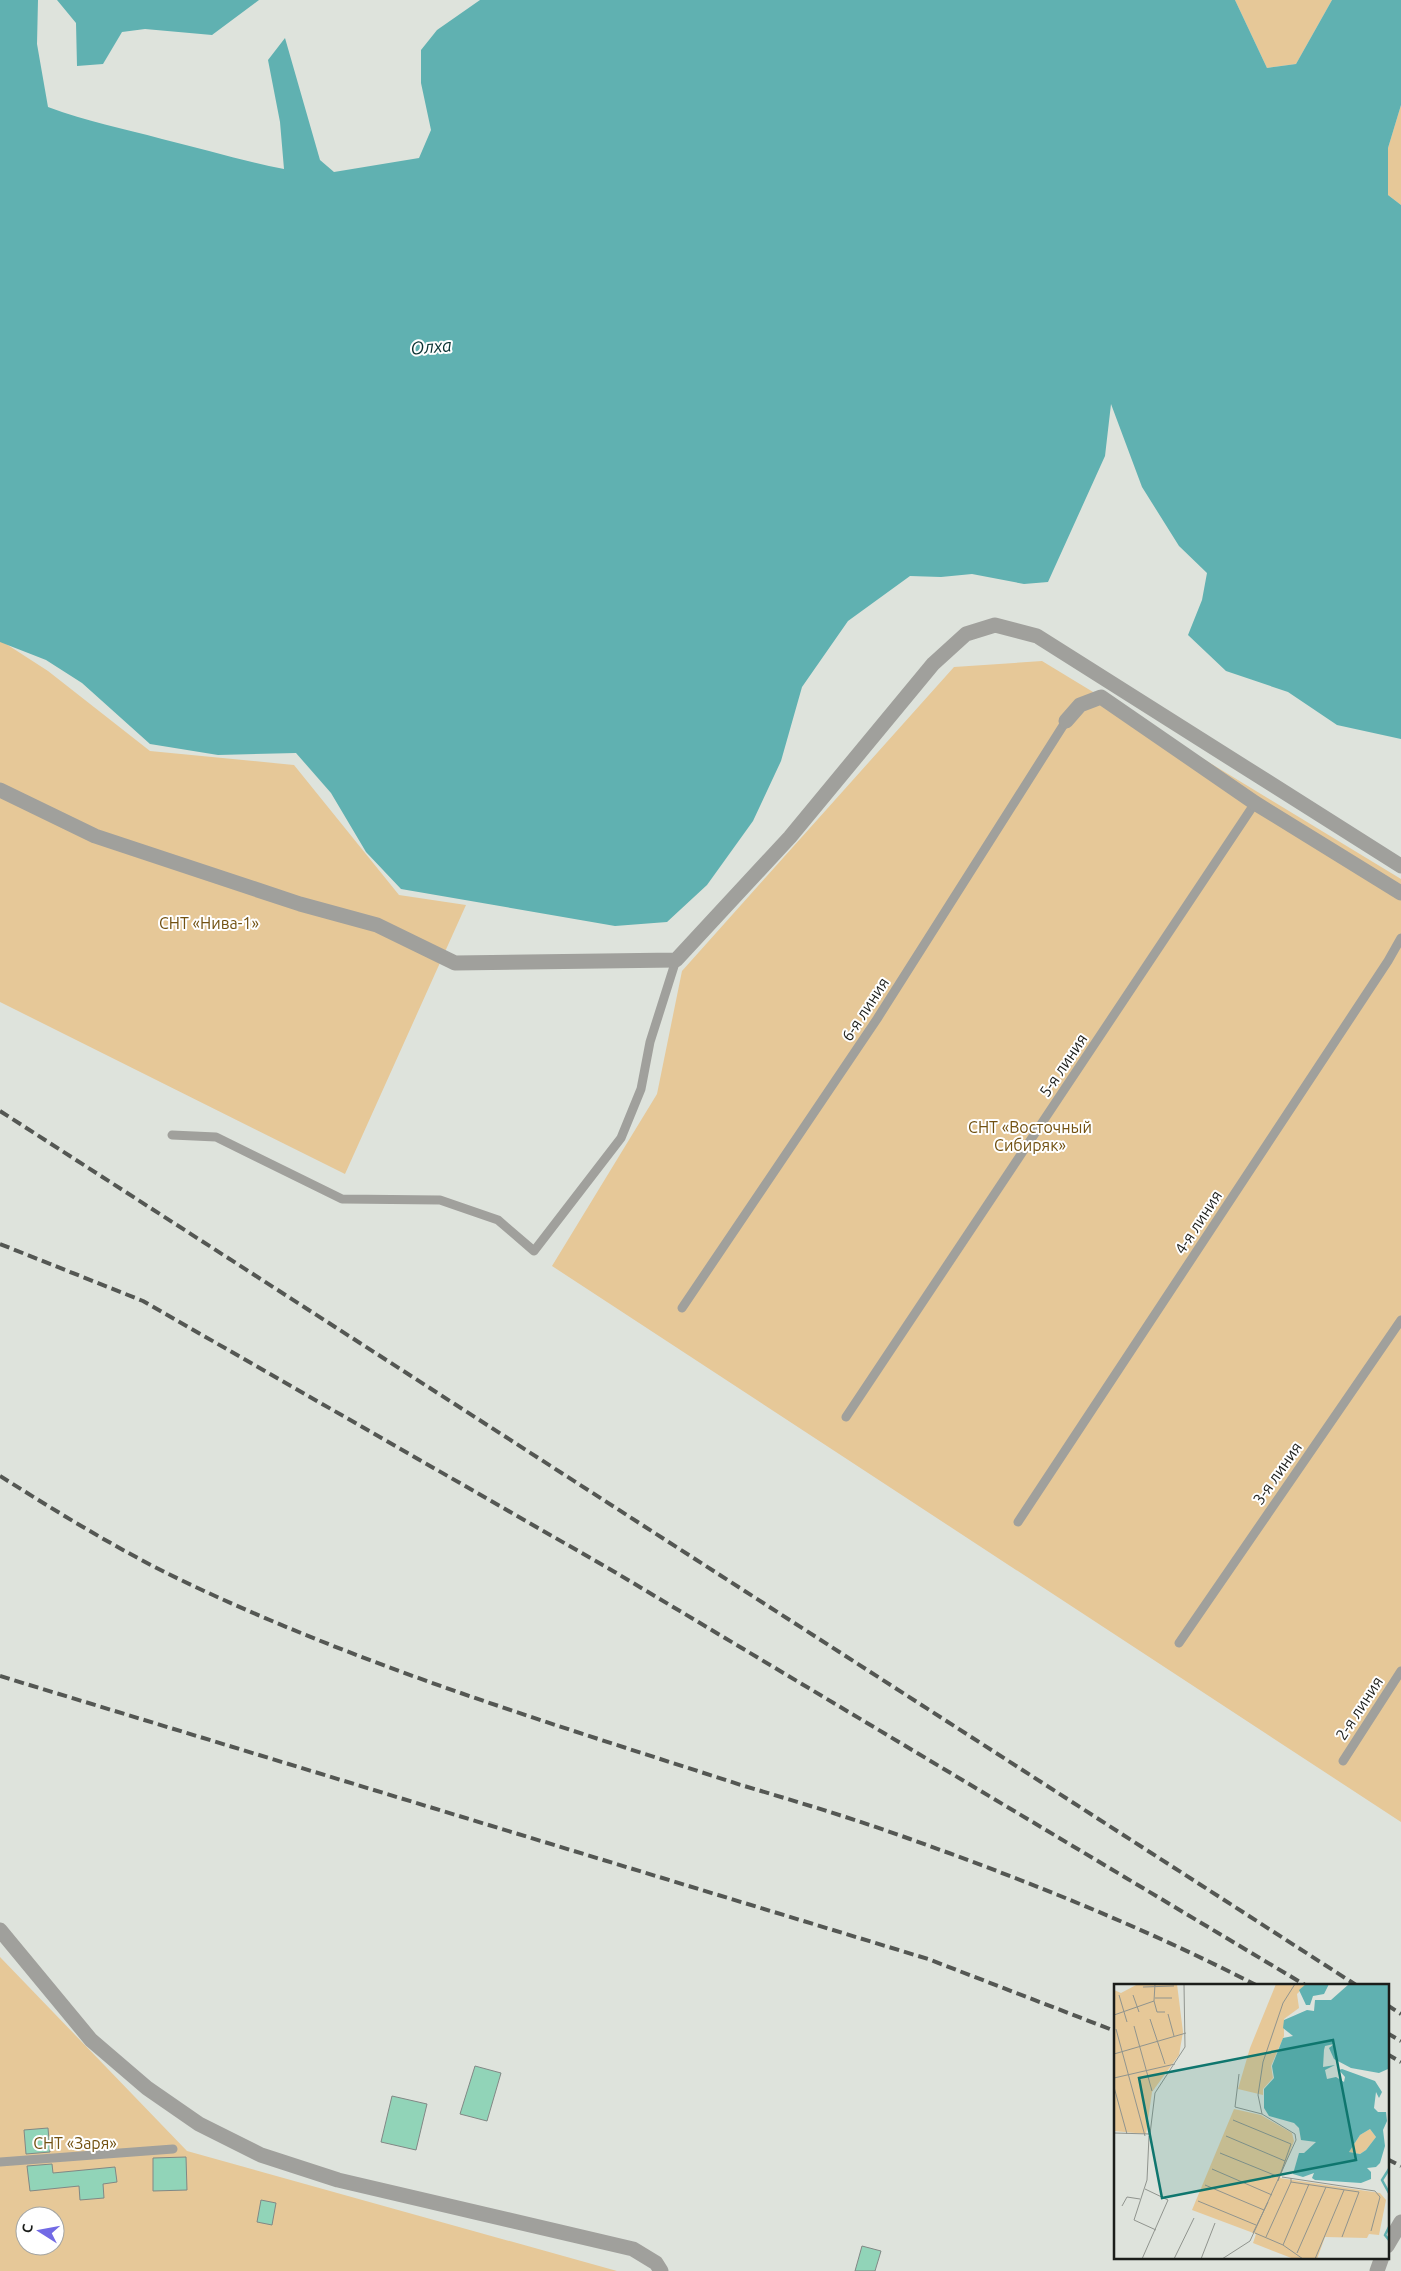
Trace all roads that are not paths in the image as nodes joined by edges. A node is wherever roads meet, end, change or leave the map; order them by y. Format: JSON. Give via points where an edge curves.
{"nodes":[{"id":1,"x":1066,"y":721,"type":"joint"},
{"id":2,"x":0,"y":790,"type":"edge"},
{"id":3,"x":1255,"y":803,"type":"junction"},
{"id":4,"x":1401,"y":866,"type":"edge"},
{"id":5,"x":1401,"y":893,"type":"edge"},
{"id":6,"x":1401,"y":938,"type":"edge"},
{"id":7,"x":676,"y":960,"type":"junction"},
{"id":8,"x":172,"y":1134,"type":"dead end"},
{"id":9,"x":682,"y":1308,"type":"dead end"},
{"id":10,"x":1401,"y":1320,"type":"edge"},
{"id":11,"x":846,"y":1418,"type":"dead end"},
{"id":12,"x":1018,"y":1522,"type":"dead end"},
{"id":13,"x":1179,"y":1643,"type":"dead end"},
{"id":14,"x":1401,"y":1671,"type":"edge"},
{"id":15,"x":1343,"y":1761,"type":"dead end"},
{"id":16,"x":0,"y":1930,"type":"edge"},
{"id":17,"x":173,"y":2149,"type":"dead end"},
{"id":18,"x":0,"y":2162,"type":"edge"},
{"id":19,"x":1401,"y":2222,"type":"edge"},
{"id":20,"x":1388,"y":2244,"type":"edge"},
{"id":21,"x":1382,"y":2258,"type":"edge"},
{"id":22,"x":661,"y":2271,"type":"edge"},
{"id":23,"x":1377,"y":2271,"type":"edge"}],
"edges":[{"from":1,"to":3,"type":"street","via":[[1080,705],[1102,697]]},
{"from":1,"to":9,"type":"lane","name":"6-я линия","via":[[877,1019]]},
{"from":2,"to":7,"type":"street","via":[[95,836],[300,904],[377,925],[455,963]]},
{"from":3,"to":5,"type":"street"},
{"from":3,"to":11,"type":"lane","name":"5-я линия"},
{"from":4,"to":7,"type":"street","via":[[1037,636],[994,625],[966,634],[933,664],[790,837]]},
{"from":6,"to":12,"type":"lane","name":"4-я линия"},
{"from":7,"to":8,"type":"lane","via":[[650,1042],[641,1089],[621,1138],[534,1251],[498,1220],[440,1200],[342,1200],[216,1137]]},
{"from":10,"to":13,"type":"lane","name":"3-я линия"},
{"from":14,"to":15,"type":"lane","name":"2-я линия"},
{"from":16,"to":22,"type":"street","via":[[91,2040],[147,2088],[199,2124],[261,2155],[338,2180],[633,2249],[656,2263]]},
{"from":17,"to":18,"type":"lane"},
{"from":19,"to":20,"type":"street"},
{"from":21,"to":23,"type":"street"}]}
